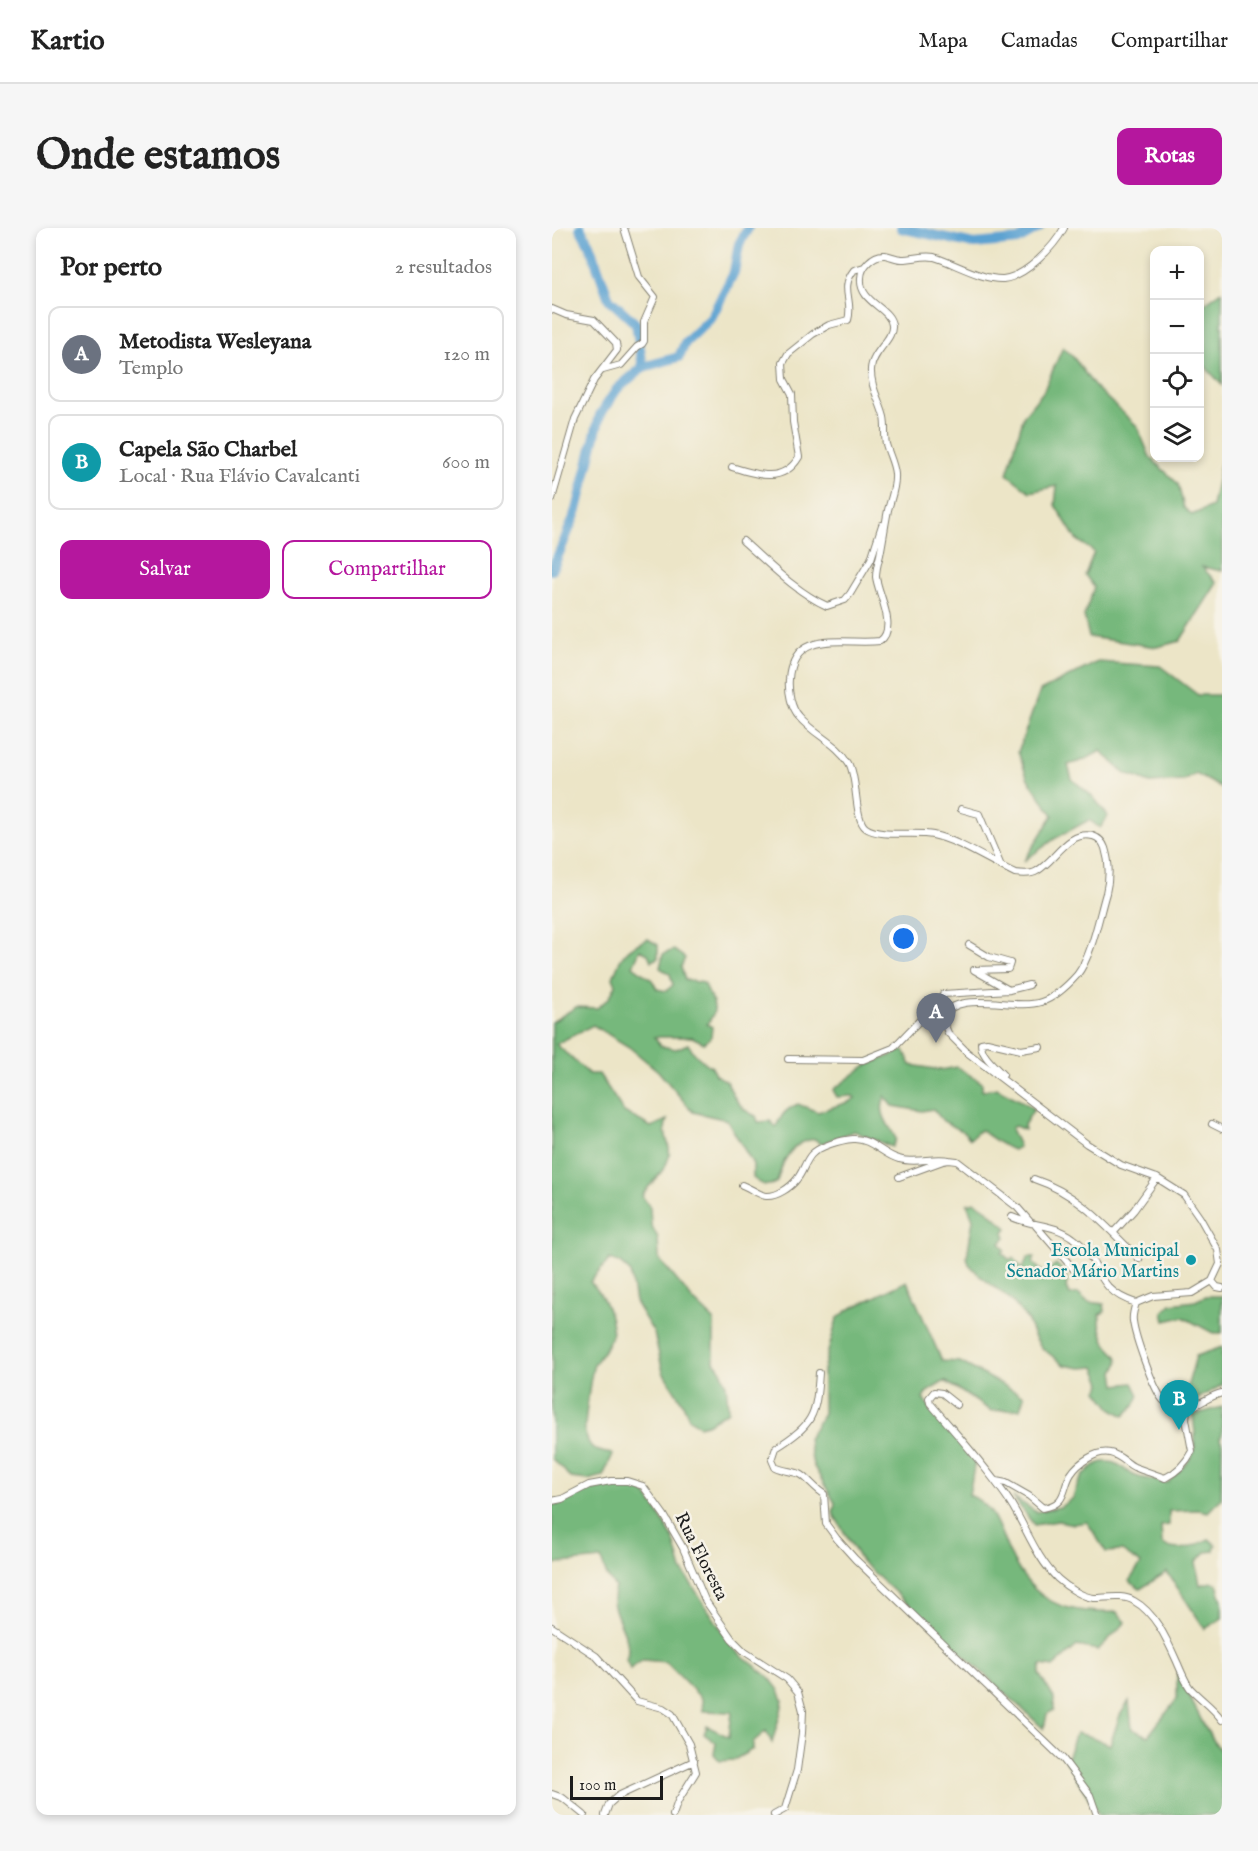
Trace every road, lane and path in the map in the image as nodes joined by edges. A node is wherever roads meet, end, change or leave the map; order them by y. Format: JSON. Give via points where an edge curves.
{"nodes":[{"id":1,"x":624,"y":228,"type":"edge"},
{"id":2,"x":1064,"y":228,"type":"edge"},
{"id":3,"x":864,"y":267,"type":"junction"},
{"id":4,"x":552,"y":309,"type":"edge"},
{"id":5,"x":603,"y":370,"type":"junction"},
{"id":6,"x":732,"y":468,"type":"dead end"},
{"id":7,"x":552,"y":499,"type":"edge"},
{"id":8,"x":888,"y":510,"type":"junction"},
{"id":9,"x":743,"y":541,"type":"dead end"},
{"id":10,"x":961,"y":809,"type":"dead end"},
{"id":11,"x":1001,"y":866,"type":"junction"},
{"id":12,"x":969,"y":945,"type":"dead end"},
{"id":13,"x":1029,"y":985,"type":"dead end"},
{"id":14,"x":1009,"y":990,"type":"junction"},
{"id":15,"x":947,"y":1010,"type":"junction"},
{"id":16,"x":942,"y":1018,"type":"junction"},
{"id":17,"x":1040,"y":1047,"type":"dead end"},
{"id":18,"x":788,"y":1059,"type":"dead end"},
{"id":19,"x":1009,"y":1083,"type":"junction"},
{"id":20,"x":1212,"y":1124,"type":"dead end"},
{"id":21,"x":1222,"y":1129,"type":"edge"},
{"id":22,"x":949,"y":1160,"type":"junction"},
{"id":23,"x":899,"y":1177,"type":"dead end"},
{"id":24,"x":1156,"y":1178,"type":"junction"},
{"id":25,"x":1034,"y":1179,"type":"dead end"},
{"id":26,"x":742,"y":1185,"type":"dead end"},
{"id":27,"x":1012,"y":1217,"type":"dead end"},
{"id":28,"x":1033,"y":1224,"type":"junction"},
{"id":29,"x":1113,"y":1233,"type":"junction"},
{"id":30,"x":1139,"y":1258,"type":"dead end"},
{"id":31,"x":1077,"y":1273,"type":"dead end"},
{"id":32,"x":1212,"y":1281,"type":"junction"},
{"id":33,"x":1222,"y":1288,"type":"edge"},
{"id":34,"x":1136,"y":1303,"type":"junction"},
{"id":35,"x":819,"y":1373,"type":"dead end"},
{"id":36,"x":1222,"y":1393,"type":"edge"},
{"id":37,"x":957,"y":1405,"type":"dead end"},
{"id":38,"x":1187,"y":1409,"type":"junction"},
{"id":39,"x":995,"y":1481,"type":"junction"},
{"id":40,"x":552,"y":1501,"type":"edge"},
{"id":41,"x":552,"y":1626,"type":"edge"},
{"id":42,"x":1222,"y":1720,"type":"edge"},
{"id":43,"x":694,"y":1761,"type":"junction"},
{"id":44,"x":552,"y":1794,"type":"edge"},
{"id":45,"x":584,"y":1815,"type":"edge"},
{"id":46,"x":605,"y":1815,"type":"edge"},
{"id":47,"x":674,"y":1815,"type":"edge"},
{"id":48,"x":774,"y":1815,"type":"edge"},
{"id":49,"x":1097,"y":1815,"type":"edge"}],
"edges":[{"from":1,"to":5,"type":"street","via":[[639,277],[655,297],[644,322],[644,341],[621,365]]},
{"from":2,"to":3,"type":"street","via":[[1057,242],[1041,257],[1004,279],[926,256],[904,260],[881,255]]},
{"from":3,"to":6,"type":"street","via":[[854,270],[845,287],[848,320],[813,334],[783,363],[784,379],[792,394],[799,457],[792,468],[766,476]]},
{"from":3,"to":8,"type":"street","via":[[864,292],[892,325],[892,332],[875,354],[871,372],[884,416],[885,441],[894,464],[894,490]]},
{"from":4,"to":5,"type":"street","via":[[594,320],[616,343],[617,350]]},
{"from":5,"to":7,"type":"street","via":[[575,418]]},
{"from":8,"to":9,"type":"street","via":[[871,559],[850,594],[845,600],[827,606]]},
{"from":8,"to":11,"type":"street","via":[[876,575],[886,615],[884,638],[867,643],[810,644],[794,657],[789,669],[790,694],[798,717],[844,755],[851,766],[861,824],[867,829],[932,834]]},
{"from":10,"to":11,"type":"street","via":[[979,814]]},
{"from":11,"to":15,"type":"street","via":[[1015,873],[1037,871],[1074,838],[1085,835],[1097,837],[1104,844],[1109,880],[1086,957],[1065,986],[1040,1003],[957,1004]]},
{"from":12,"to":14,"type":"street","via":[[1010,963],[1008,969],[974,971]]},
{"from":13,"to":14,"type":"street"},
{"from":14,"to":15,"type":"street","via":[[943,994]]},
{"from":15,"to":16,"type":"street"},
{"from":16,"to":18,"type":"street","via":[[926,1017],[893,1048],[863,1060]]},
{"from":16,"to":19,"type":"street","via":[[948,1034]]},
{"from":17,"to":19,"type":"street","via":[[1022,1050],[981,1043],[986,1058]]},
{"from":19,"to":24,"type":"street","via":[[1087,1144],[1121,1165]]},
{"from":20,"to":21,"type":"street"},
{"from":22,"to":23,"type":"street"},
{"from":22,"to":26,"type":"street","via":[[901,1160],[869,1142],[854,1139],[817,1150],[797,1179],[769,1197]]},
{"from":22,"to":28,"type":"street","via":[[964,1166]]},
{"from":24,"to":29,"type":"street"},
{"from":24,"to":32,"type":"street","via":[[1184,1195],[1218,1250],[1220,1264]]},
{"from":25,"to":29,"type":"street","via":[[1075,1198]]},
{"from":27,"to":28,"type":"street"},
{"from":28,"to":31,"type":"street"},
{"from":28,"to":34,"type":"street","via":[[1064,1231],[1076,1239],[1104,1284],[1121,1298]]},
{"from":29,"to":30,"type":"street"},
{"from":32,"to":33,"type":"street"},
{"from":32,"to":34,"type":"street","via":[[1191,1293],[1153,1296]]},
{"from":34,"to":38,"type":"street","via":[[1133,1322],[1159,1393],[1175,1408]]},
{"from":35,"to":49,"type":"street","via":[[814,1412],[798,1433],[776,1448],[772,1460],[775,1467],[804,1476],[824,1494],[826,1524],[837,1539],[1063,1760],[1090,1795]]},
{"from":36,"to":38,"type":"street"},
{"from":37,"to":39,"type":"street","via":[[942,1393],[934,1392],[929,1398]]},
{"from":38,"to":39,"type":"street","via":[[1192,1451],[1179,1469],[1165,1478],[1131,1466],[1114,1453],[1103,1452],[1081,1464],[1070,1475],[1066,1492],[1056,1503],[1043,1508],[1006,1483]]},
{"from":39,"to":42,"type":"street","via":[[1046,1566],[1059,1580],[1091,1598],[1130,1598],[1138,1602],[1159,1627],[1190,1688]]},
{"from":40,"to":48,"type":"street","name":"Rua Floresta","via":[[589,1485],[611,1481],[643,1486],[683,1548],[705,1600],[732,1639],[787,1679],[798,1692],[803,1711],[797,1770],[784,1809]]},
{"from":41,"to":43,"type":"street","via":[[596,1656],[637,1701],[672,1714]]},
{"from":43,"to":46,"type":"street","via":[[618,1796]]},
{"from":43,"to":47,"type":"street","via":[[696,1772]]},
{"from":44,"to":45,"type":"street"}]}
